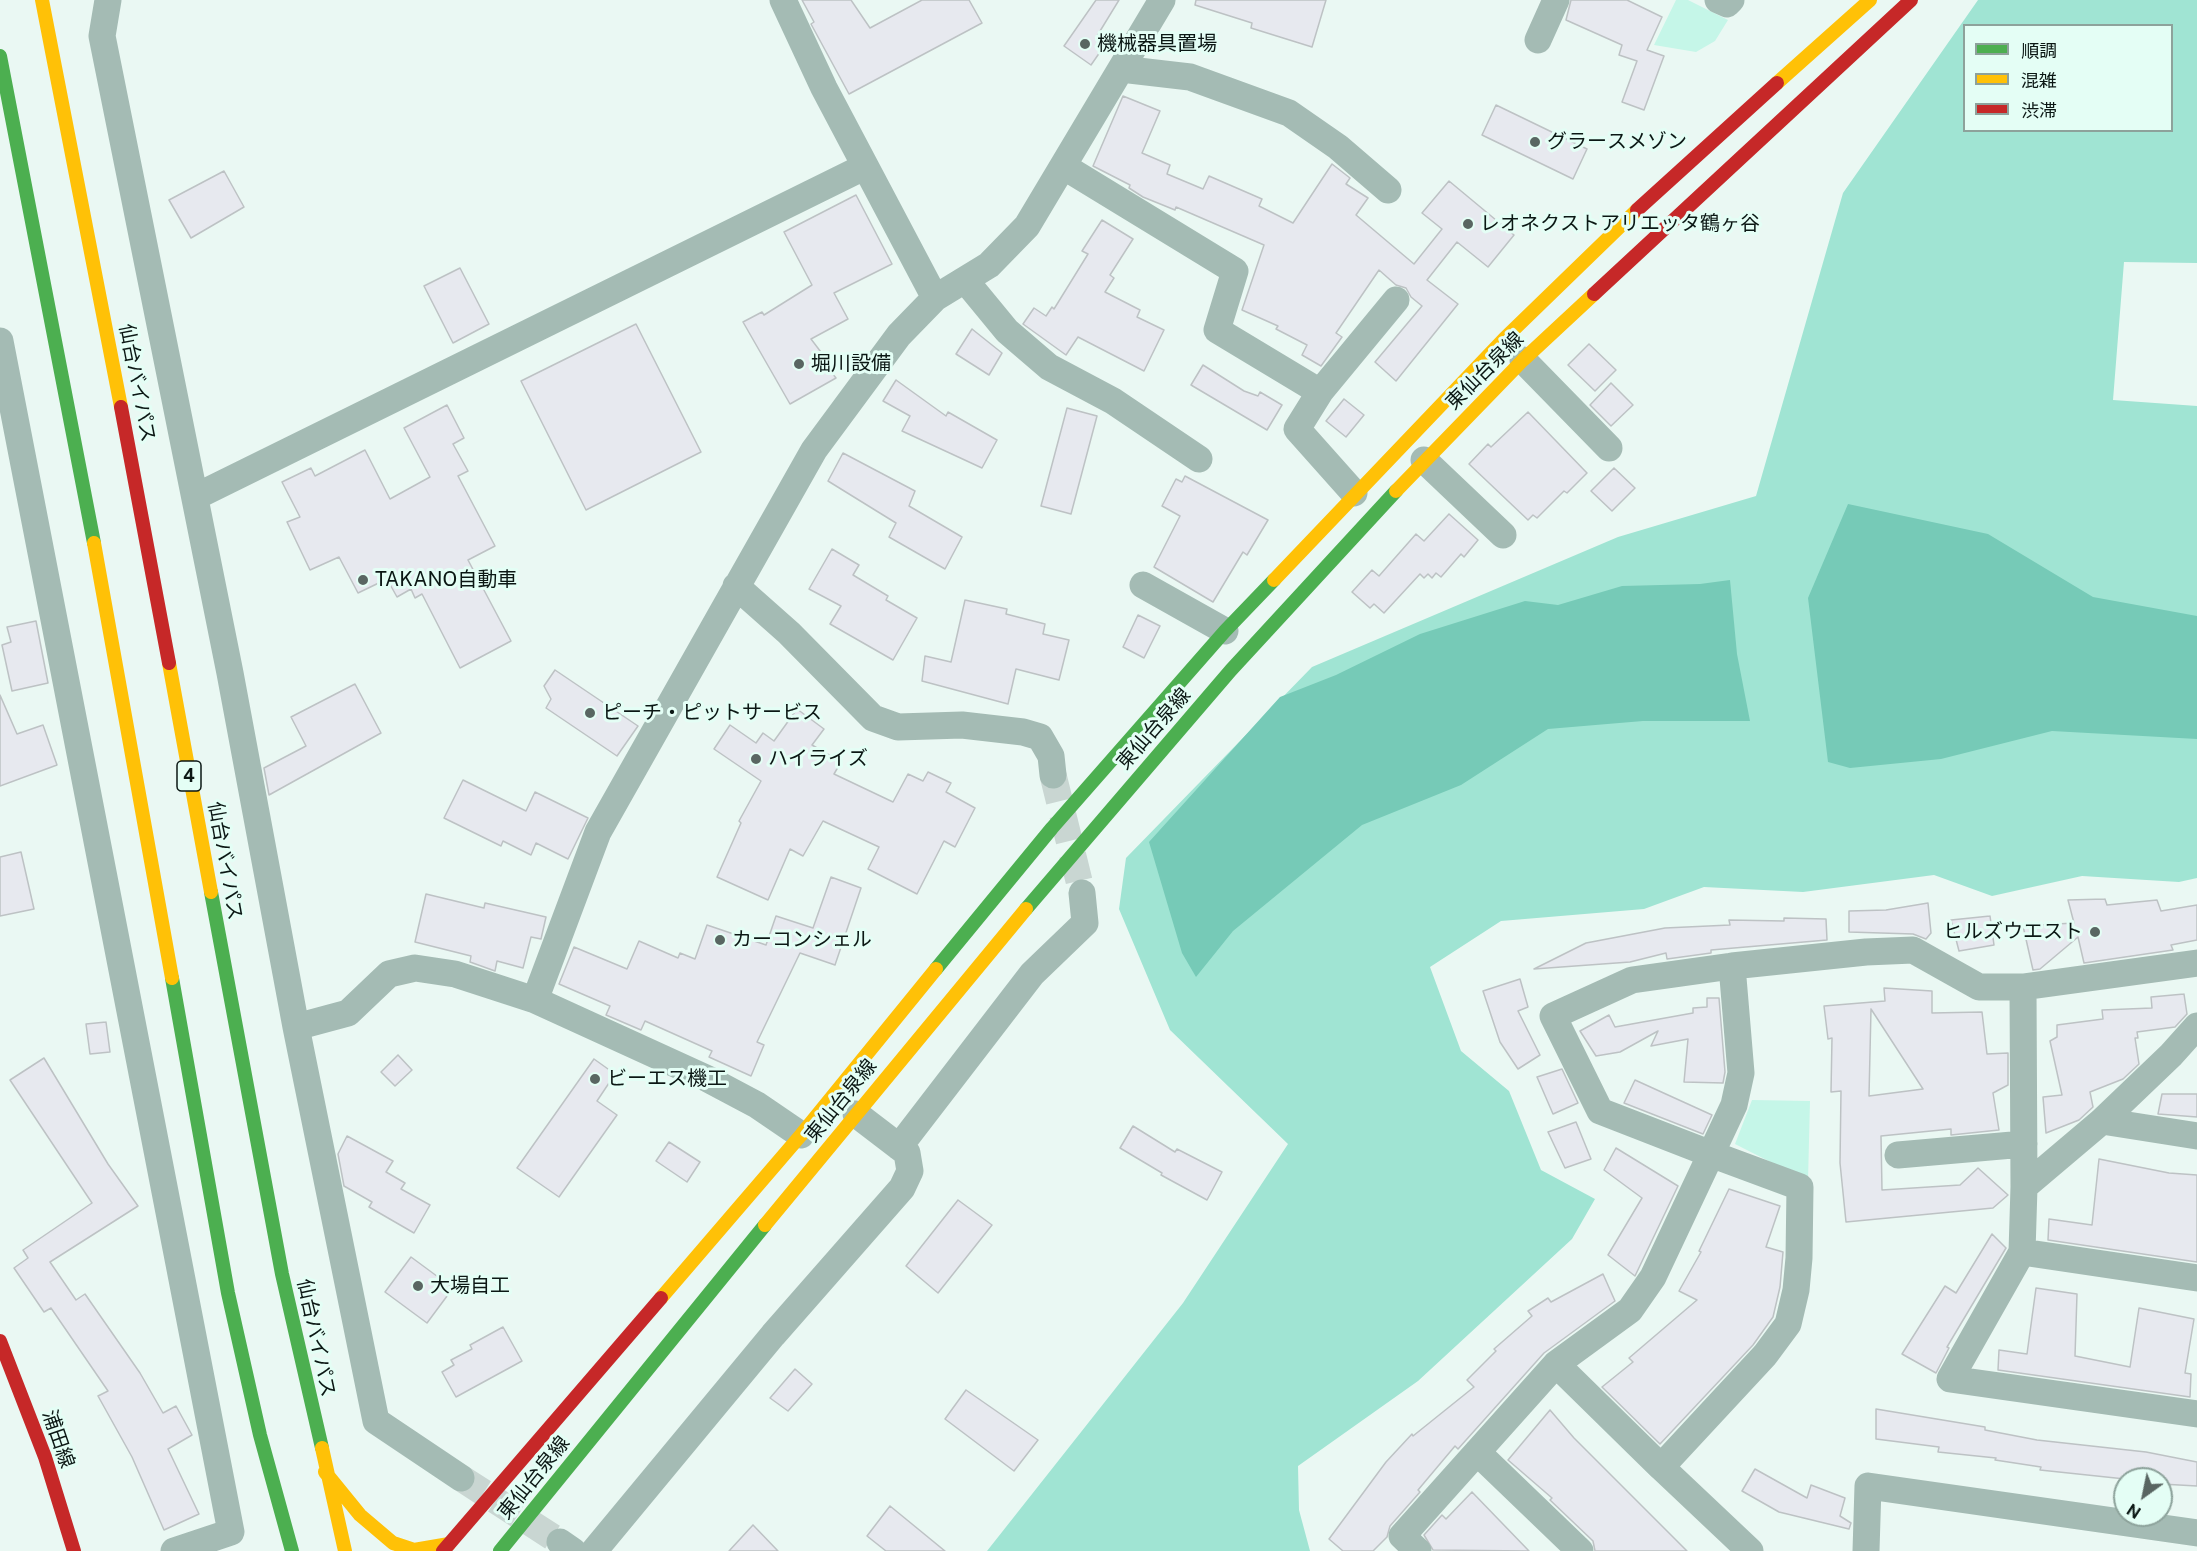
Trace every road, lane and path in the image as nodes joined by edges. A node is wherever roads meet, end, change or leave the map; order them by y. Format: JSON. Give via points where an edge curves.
{"nodes":[{"id":1,"x":42,"y":0,"type":"edge"},
{"id":2,"x":108,"y":0,"type":"edge"},
{"id":3,"x":783,"y":0,"type":"edge"},
{"id":4,"x":1162,"y":0,"type":"edge"},
{"id":5,"x":1556,"y":0,"type":"edge"},
{"id":6,"x":1718,"y":0,"type":"edge"},
{"id":7,"x":1731,"y":0,"type":"edge"},
{"id":8,"x":1870,"y":0,"type":"edge"},
{"id":9,"x":1911,"y":0,"type":"edge"},
{"id":10,"x":1538,"y":40,"type":"dead end"},
{"id":11,"x":0,"y":56,"type":"edge"},
{"id":12,"x":1121,"y":69,"type":"junction"},
{"id":13,"x":1063,"y":166,"type":"junction"},
{"id":14,"x":864,"y":167,"type":"junction"},
{"id":15,"x":1388,"y":190,"type":"dead end"},
{"id":16,"x":966,"y":279,"type":"junction"},
{"id":17,"x":935,"y":298,"type":"junction"},
{"id":18,"x":1396,"y":300,"type":"dead end"},
{"id":19,"x":0,"y":341,"type":"edge"},
{"id":20,"x":1523,"y":360,"type":"junction"},
{"id":21,"x":1320,"y":392,"type":"junction"},
{"id":22,"x":1609,"y":448,"type":"dead end"},
{"id":23,"x":1199,"y":459,"type":"dead end"},
{"id":24,"x":1424,"y":459,"type":"junction"},
{"id":25,"x":1354,"y":493,"type":"junction"},
{"id":26,"x":195,"y":497,"type":"junction"},
{"id":27,"x":1503,"y":536,"type":"dead end"},
{"id":28,"x":1143,"y":585,"type":"dead end"},
{"id":29,"x":736,"y":586,"type":"junction"},
{"id":30,"x":1225,"y":631,"type":"junction"},
{"id":31,"x":1053,"y":776,"type":"tunnel mouth"},
{"id":32,"x":1082,"y":893,"type":"tunnel mouth"},
{"id":33,"x":2197,"y":963,"type":"edge"},
{"id":34,"x":1732,"y":966,"type":"junction"},
{"id":35,"x":2023,"y":987,"type":"junction"},
{"id":36,"x":535,"y":1000,"type":"junction"},
{"id":37,"x":2197,"y":1026,"type":"edge"},
{"id":38,"x":296,"y":1027,"type":"junction"},
{"id":39,"x":856,"y":1114,"type":"junction"},
{"id":40,"x":2102,"y":1121,"type":"junction"},
{"id":41,"x":801,"y":1135,"type":"junction"},
{"id":42,"x":2197,"y":1136,"type":"edge"},
{"id":43,"x":2024,"y":1144,"type":"junction"},
{"id":44,"x":899,"y":1147,"type":"junction"},
{"id":45,"x":1711,"y":1154,"type":"junction"},
{"id":46,"x":1898,"y":1155,"type":"dead end"},
{"id":47,"x":2024,"y":1187,"type":"junction"},
{"id":48,"x":2022,"y":1252,"type":"junction"},
{"id":49,"x":2197,"y":1278,"type":"edge"},
{"id":50,"x":0,"y":1341,"type":"edge"},
{"id":51,"x":1556,"y":1364,"type":"junction"},
{"id":52,"x":2197,"y":1414,"type":"edge"},
{"id":53,"x":1477,"y":1452,"type":"junction"},
{"id":54,"x":1661,"y":1467,"type":"junction"},
{"id":55,"x":325,"y":1472,"type":"junction"},
{"id":56,"x":461,"y":1478,"type":"tunnel mouth"},
{"id":57,"x":2197,"y":1533,"type":"edge"},
{"id":58,"x":446,"y":1547,"type":"edge"},
{"id":59,"x":290,"y":1548,"type":"edge"},
{"id":60,"x":501,"y":1550,"type":"edge"},
{"id":61,"x":74,"y":1551,"type":"edge"},
{"id":62,"x":174,"y":1551,"type":"edge"},
{"id":63,"x":345,"y":1551,"type":"edge"},
{"id":64,"x":594,"y":1551,"type":"edge"},
{"id":65,"x":1418,"y":1551,"type":"edge"},
{"id":66,"x":1580,"y":1551,"type":"edge"},
{"id":67,"x":1750,"y":1551,"type":"edge"},
{"id":68,"x":1866,"y":1551,"type":"edge"}],
"edges":[{"from":1,"to":55,"type":"main road","name":"仙台バイパス","number":"4","via":[[136,482],[282,1274]]},
{"from":2,"to":26,"type":"street","via":[[102,36]]},
{"from":3,"to":14,"type":"street"},
{"from":4,"to":12,"type":"street"},
{"from":5,"to":10,"type":"street"},
{"from":6,"to":7,"type":"street","via":[[1727,4]]},
{"from":8,"to":25,"type":"main road","via":[[1644,203]]},
{"from":9,"to":20,"type":"main road","name":"東仙台泉線"},
{"from":11,"to":59,"type":"main road","via":[[96,554],[228,1293]]},
{"from":12,"to":13,"type":"street"},
{"from":12,"to":15,"type":"street","via":[[1190,77],[1288,113],[1338,147]]},
{"from":13,"to":16,"type":"street","via":[[1027,226],[989,265]]},
{"from":13,"to":21,"type":"street","via":[[1235,271],[1216,330]]},
{"from":14,"to":17,"type":"street"},
{"from":14,"to":26,"type":"street"},
{"from":16,"to":17,"type":"street"},
{"from":16,"to":23,"type":"street","via":[[1007,331],[1049,367],[1113,401]]},
{"from":17,"to":29,"type":"street","via":[[898,334],[814,450]]},
{"from":18,"to":21,"type":"street"},
{"from":19,"to":62,"type":"street","via":[[231,1532]]},
{"from":20,"to":22,"type":"street"},
{"from":20,"to":24,"type":"main road","name":"東仙台泉線"},
{"from":21,"to":25,"type":"street","via":[[1297,429]]},
{"from":24,"to":27,"type":"street"},
{"from":24,"to":39,"type":"main road","name":"東仙台泉線","via":[[1114,805]]},
{"from":25,"to":30,"type":"main road"},
{"from":26,"to":38,"type":"street"},
{"from":28,"to":30,"type":"street"},
{"from":29,"to":31,"type":"street","via":[[873,718],[898,728],[962,725],[1040,737],[1051,756]]},
{"from":29,"to":36,"type":"street","via":[[598,832]]},
{"from":30,"to":41,"type":"main road","via":[[1052,828]]},
{"from":32,"to":44,"type":"street","via":[[1085,923],[1032,974]]},
{"from":33,"to":35,"type":"street"},
{"from":34,"to":35,"type":"street","via":[[1913,950],[1979,987]]},
{"from":34,"to":45,"type":"street","via":[[1742,1073],[1734,1105]]},
{"from":34,"to":45,"type":"street","via":[[1632,980],[1553,1016],[1600,1111]]},
{"from":35,"to":43,"type":"street"},
{"from":36,"to":38,"type":"street","via":[[455,974],[415,968],[388,974],[348,1012]]},
{"from":36,"to":41,"type":"street","via":[[708,1079]]},
{"from":37,"to":40,"type":"street"},
{"from":38,"to":56,"type":"street","via":[[376,1421]]},
{"from":39,"to":44,"type":"street"},
{"from":39,"to":60,"type":"main road","name":"東仙台泉線"},
{"from":40,"to":42,"type":"street"},
{"from":40,"to":47,"type":"street"},
{"from":41,"to":58,"type":"main road"},
{"from":43,"to":46,"type":"street"},
{"from":43,"to":47,"type":"street"},
{"from":44,"to":64,"type":"street","via":[[907,1153],[910,1171],[902,1188],[773,1335]]},
{"from":45,"to":51,"type":"street","via":[[1653,1277],[1630,1310]]},
{"from":45,"to":54,"type":"street","via":[[1800,1187],[1796,1290],[1788,1324],[1765,1355]]},
{"from":47,"to":48,"type":"street"},
{"from":48,"to":49,"type":"street"},
{"from":48,"to":52,"type":"street","via":[[1950,1379]]},
{"from":50,"to":61,"type":"main road","name":"浦田線","via":[[45,1457]]},
{"from":51,"to":53,"type":"street"},
{"from":51,"to":54,"type":"street"},
{"from":53,"to":65,"type":"street","via":[[1402,1536]]},
{"from":53,"to":66,"type":"street"},
{"from":54,"to":67,"type":"street"},
{"from":55,"to":58,"type":"main road","via":[[360,1515],[393,1543],[414,1550]]},
{"from":55,"to":63,"type":"main road","name":"仙台バイパス","number":"4"},
{"from":57,"to":68,"type":"street","via":[[1868,1486]]}]}
